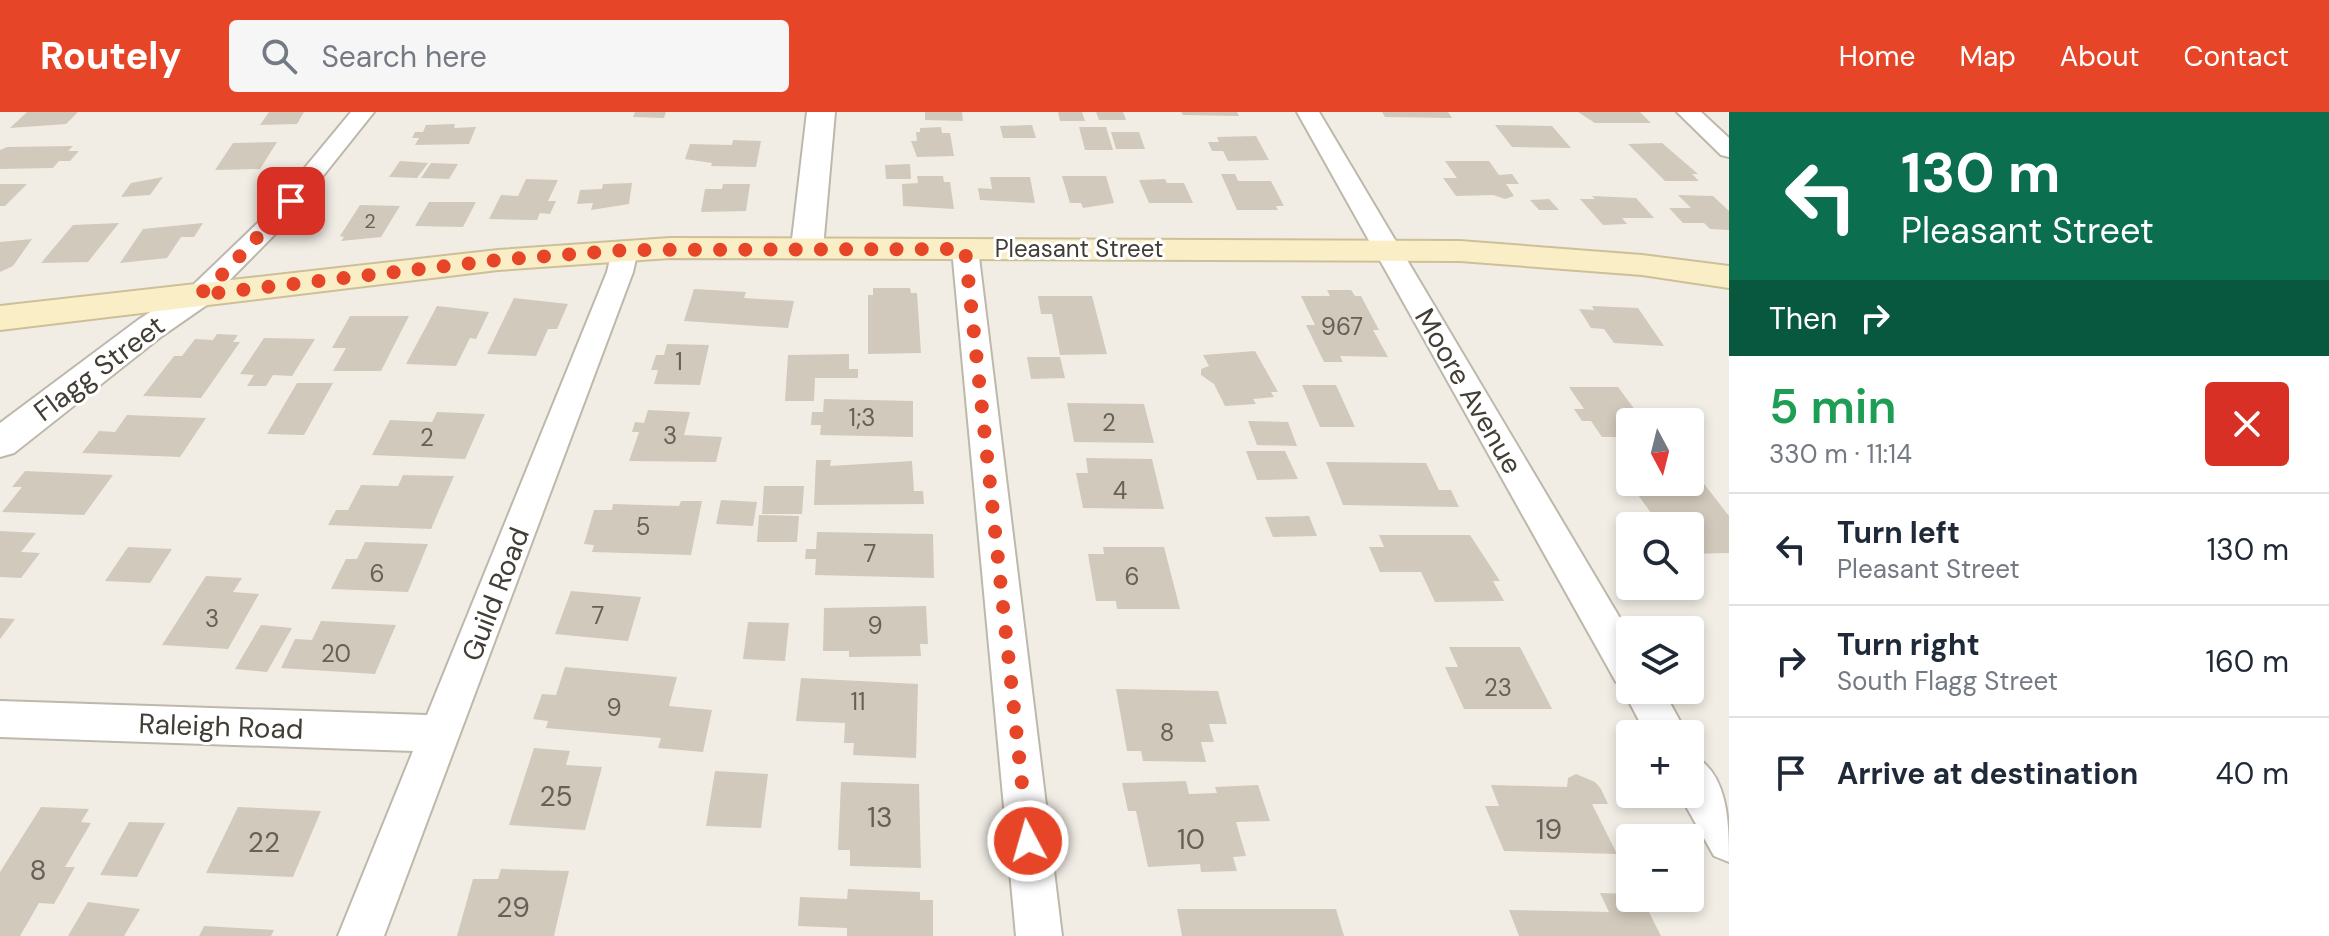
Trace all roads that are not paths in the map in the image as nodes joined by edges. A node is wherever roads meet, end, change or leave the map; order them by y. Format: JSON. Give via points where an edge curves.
{"nodes":[{"id":1,"x":363,"y":112,"type":"edge"},
{"id":2,"x":821,"y":112,"type":"edge"},
{"id":3,"x":1308,"y":112,"type":"edge"},
{"id":4,"x":1688,"y":112,"type":"edge"},
{"id":5,"x":1729,"y":150,"type":"edge"},
{"id":6,"x":807,"y":248,"type":"junction"},
{"id":7,"x":965,"y":249,"type":"junction"},
{"id":8,"x":625,"y":250,"type":"junction"},
{"id":9,"x":1389,"y":251,"type":"junction"},
{"id":10,"x":1729,"y":277,"type":"edge"},
{"id":11,"x":199,"y":295,"type":"junction"},
{"id":12,"x":0,"y":318,"type":"edge"},
{"id":13,"x":0,"y":443,"type":"edge"},
{"id":14,"x":1616,"y":646,"type":"edge"},
{"id":15,"x":0,"y":719,"type":"edge"},
{"id":16,"x":441,"y":734,"type":"junction"},
{"id":17,"x":1704,"y":798,"type":"edge"},
{"id":18,"x":1729,"y":841,"type":"edge"},
{"id":19,"x":361,"y":936,"type":"edge"},
{"id":20,"x":1039,"y":936,"type":"edge"}],
"edges":[{"from":1,"to":11,"type":"street","via":[[274,221]]},
{"from":2,"to":6,"type":"street"},
{"from":3,"to":9,"type":"street","name":"Moore Avenue"},
{"from":4,"to":5,"type":"street"},
{"from":6,"to":7,"type":"main road","name":"Pleasant Street"},
{"from":6,"to":8,"type":"main road","name":"Pleasant Street"},
{"from":7,"to":9,"type":"main road","name":"Pleasant Street"},
{"from":7,"to":20,"type":"street"},
{"from":8,"to":11,"type":"main road","name":"Pleasant Street"},
{"from":8,"to":16,"type":"street","name":"Guild Road"},
{"from":9,"to":10,"type":"main road","name":"Pleasant Street","via":[[1581,259]]},
{"from":9,"to":14,"type":"street","name":"Moore Avenue"},
{"from":11,"to":12,"type":"main road","name":"Pleasant Street"},
{"from":11,"to":13,"type":"street","name":"Flagg Street"},
{"from":15,"to":16,"type":"street","name":"Raleigh Road"},
{"from":16,"to":19,"type":"street","name":"Guild Road"},
{"from":17,"to":18,"type":"street"}]}
